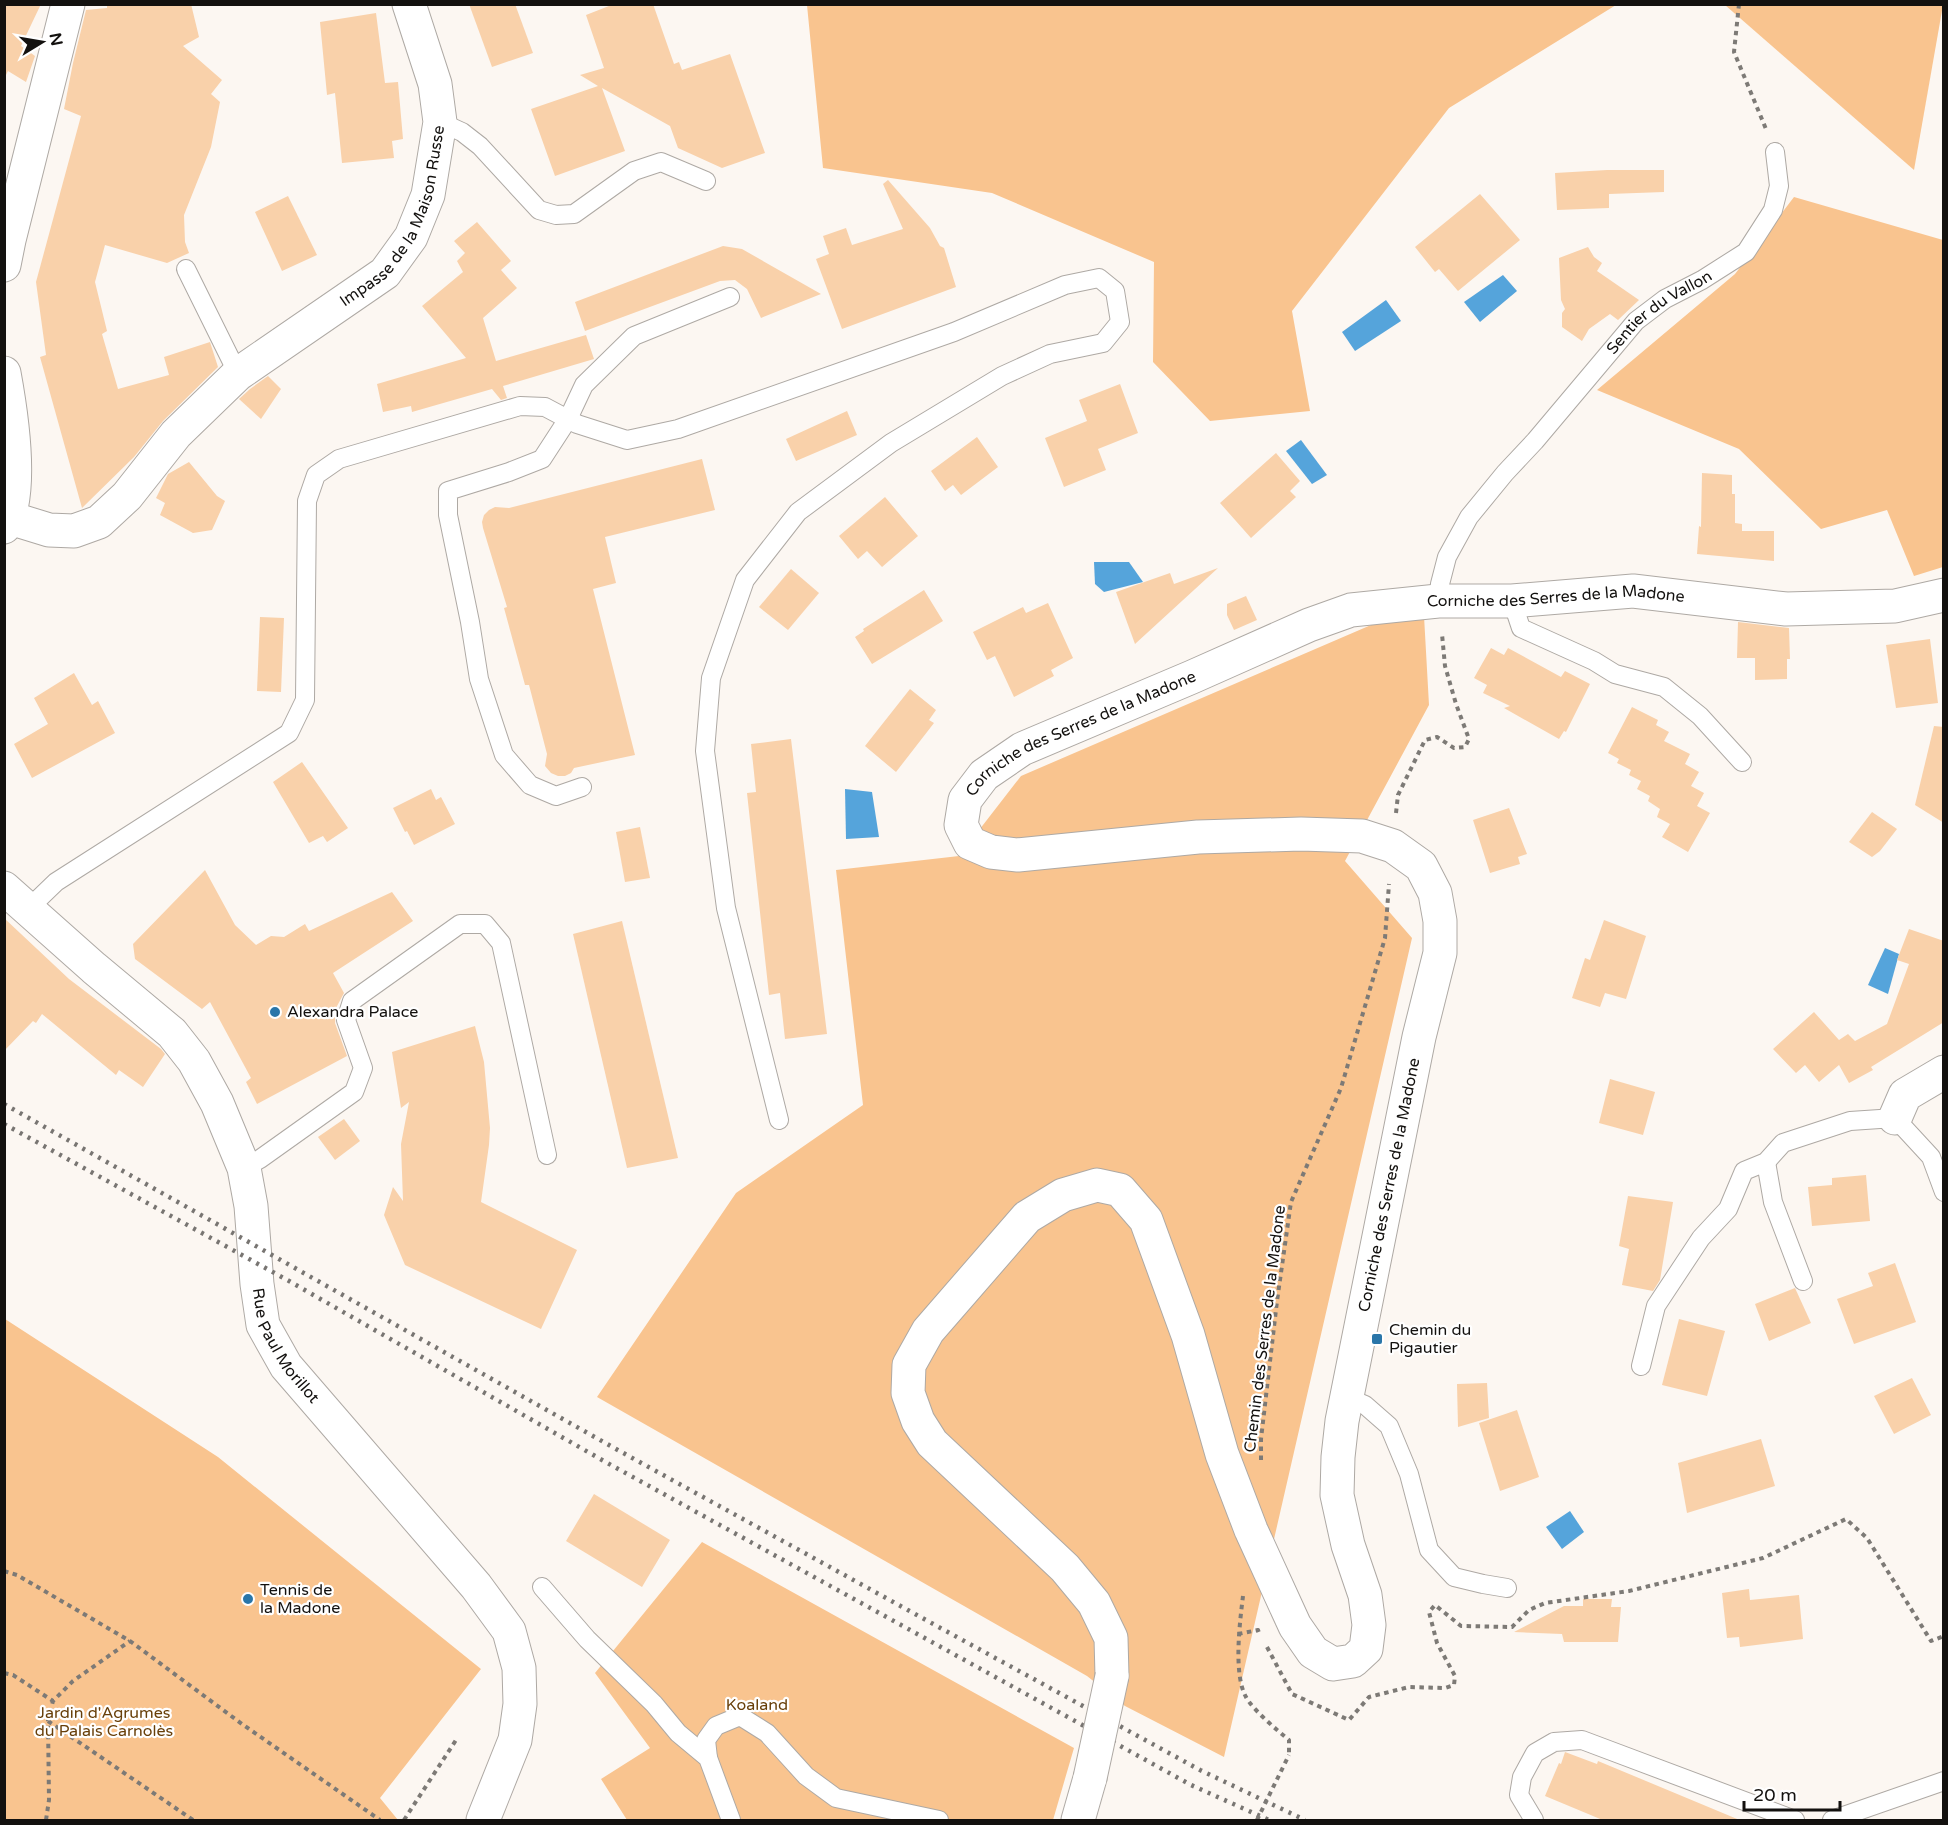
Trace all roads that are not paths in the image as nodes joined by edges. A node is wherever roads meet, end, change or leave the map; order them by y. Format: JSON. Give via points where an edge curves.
{"nodes":[{"id":1,"x":68,"y":4,"type":"edge"},
{"id":2,"x":409,"y":4,"type":"edge"},
{"id":3,"x":440,"y":123,"type":"junction"},
{"id":4,"x":1775,"y":152,"type":"road end"},
{"id":5,"x":706,"y":181,"type":"dead end"},
{"id":6,"x":4,"y":265,"type":"edge"},
{"id":7,"x":186,"y":269,"type":"dead end"},
{"id":8,"x":730,"y":297,"type":"dead end"},
{"id":9,"x":4,"y":373,"type":"edge"},
{"id":10,"x":238,"y":374,"type":"junction"},
{"id":11,"x":567,"y":419,"type":"junction"},
{"id":12,"x":7,"y":523,"type":"edge"},
{"id":13,"x":1944,"y":596,"type":"edge"},
{"id":14,"x":1438,"y":601,"type":"junction"},
{"id":15,"x":1512,"y":601,"type":"junction"},
{"id":16,"x":1742,"y":762,"type":"dead end"},
{"id":17,"x":582,"y":787,"type":"dead end"},
{"id":18,"x":16,"y":899,"type":"edge"},
{"id":19,"x":1944,"y":1072,"type":"edge"},
{"id":20,"x":1894,"y":1118,"type":"junction"},
{"id":21,"x":779,"y":1120,"type":"dead end"},
{"id":22,"x":1937,"y":1154,"type":"edge"},
{"id":23,"x":547,"y":1155,"type":"dead end"},
{"id":24,"x":1766,"y":1162,"type":"junction"},
{"id":25,"x":244,"y":1168,"type":"junction"},
{"id":26,"x":1944,"y":1192,"type":"edge"},
{"id":27,"x":1803,"y":1281,"type":"dead end"},
{"id":28,"x":1641,"y":1366,"type":"dead end"},
{"id":29,"x":1346,"y":1397,"type":"junction"},
{"id":30,"x":542,"y":1587,"type":"dead end"},
{"id":31,"x":1507,"y":1588,"type":"dead end"},
{"id":32,"x":708,"y":1758,"type":"junction"},
{"id":33,"x":1944,"y":1781,"type":"edge"},
{"id":34,"x":483,"y":1821,"type":"edge"},
{"id":35,"x":731,"y":1821,"type":"edge"},
{"id":36,"x":939,"y":1821,"type":"edge"},
{"id":37,"x":1078,"y":1821,"type":"edge"},
{"id":38,"x":1534,"y":1821,"type":"edge"},
{"id":39,"x":1795,"y":1821,"type":"edge"},
{"id":40,"x":1832,"y":1821,"type":"edge"}],
"edges":[{"from":1,"to":6,"type":"street"},
{"from":2,"to":3,"type":"street","name":"Impasse de la Maison Russe","via":[[435,84]]},
{"from":3,"to":5,"type":"lane","via":[[462,132],[480,146],[539,210],[556,215],[574,213],[634,171],[661,162]]},
{"from":3,"to":10,"type":"street","name":"Impasse de la Maison Russe","via":[[428,195],[411,237],[385,273]]},
{"from":4,"to":14,"type":"lane","name":"Sentier du Vallon","via":[[1779,186],[1773,210],[1746,252],[1665,299],[1636,321],[1469,518],[1447,557]]},
{"from":7,"to":10,"type":"lane"},
{"from":8,"to":11,"type":"lane","via":[[634,336],[584,386]]},
{"from":9,"to":12,"type":"street","via":[[15,478]]},
{"from":10,"to":12,"type":"street","name":"Impasse de la Maison Russe","via":[[176,434],[127,496],[99,522],[74,531]]},
{"from":11,"to":17,"type":"lane","via":[[542,459],[448,491],[448,515],[479,680],[504,755],[530,785],[556,796]]},
{"from":11,"to":18,"type":"lane","via":[[545,407],[520,406],[339,459],[316,475],[308,501],[305,700],[290,734],[56,882]]},
{"from":11,"to":21,"type":"lane","via":[[627,440],[678,429],[954,332],[1065,285],[1099,278],[1115,291],[1120,322],[1103,343],[1050,354],[1002,376],[891,443],[798,512],[745,579],[711,678],[705,751],[726,908]]},
{"from":13,"to":15,"type":"street","name":"Corniche des Serres de la Madone","via":[[1895,606],[1786,609],[1633,591]]},
{"from":14,"to":15,"type":"street","name":"Corniche des Serres de la Madone"},
{"from":14,"to":29,"type":"street","name":"Corniche des Serres de la Madone","via":[[1351,610],[1022,749],[984,775],[965,800],[961,825],[970,843],[991,852],[1018,855],[1198,837],[1301,834],[1362,836],[1393,846],[1421,866],[1435,893],[1440,953],[1419,1037]]},
{"from":15,"to":16,"type":"lane","via":[[1521,628],[1615,674],[1664,687],[1700,716]]},
{"from":18,"to":25,"type":"street","name":"Rue Paul Morillot","via":[[172,1033],[194,1060],[217,1103]]},
{"from":19,"to":20,"type":"street","via":[[1905,1095]]},
{"from":20,"to":22,"type":"lane"},
{"from":20,"to":24,"type":"lane","via":[[1850,1121],[1783,1143]]},
{"from":22,"to":26,"type":"lane"},
{"from":23,"to":25,"type":"lane","via":[[501,942],[485,924],[460,924],[352,1001],[346,1020],[363,1068],[354,1092]]},
{"from":24,"to":27,"type":"lane","via":[[1773,1203]]},
{"from":24,"to":28,"type":"lane","via":[[1744,1171],[1728,1209],[1701,1238],[1656,1306]]},
{"from":25,"to":34,"type":"street","name":"Rue Paul Morillot","via":[[263,1324],[286,1366],[476,1586],[509,1631],[519,1668],[520,1704],[515,1740]]},
{"from":29,"to":31,"type":"lane","via":[[1365,1405],[1389,1426],[1409,1474],[1429,1550],[1454,1576]]},
{"from":29,"to":37,"type":"street","name":"Corniche des Serres de la Madone","bridge":true,"via":[[1337,1495],[1348,1545],[1365,1594],[1369,1625],[1366,1649],[1353,1661],[1334,1664],[1313,1652],[1295,1626],[1251,1530],[1222,1454],[1188,1335],[1146,1220],[1120,1190],[1097,1185],[1063,1195],[1027,1217],[928,1331],[909,1365],[908,1394],[918,1421],[932,1443],[1065,1568],[1094,1603],[1111,1638],[1112,1676]]},
{"from":30,"to":32,"type":"lane","via":[[678,1733]]},
{"from":32,"to":35,"type":"lane"},
{"from":32,"to":36,"type":"lane","via":[[706,1740],[716,1726],[740,1716],[767,1733],[806,1776],[836,1798]]},
{"from":33,"to":40,"type":"lane"},
{"from":38,"to":39,"type":"lane","via":[[1519,1795],[1522,1777],[1535,1753],[1554,1742],[1582,1740]]}]}
